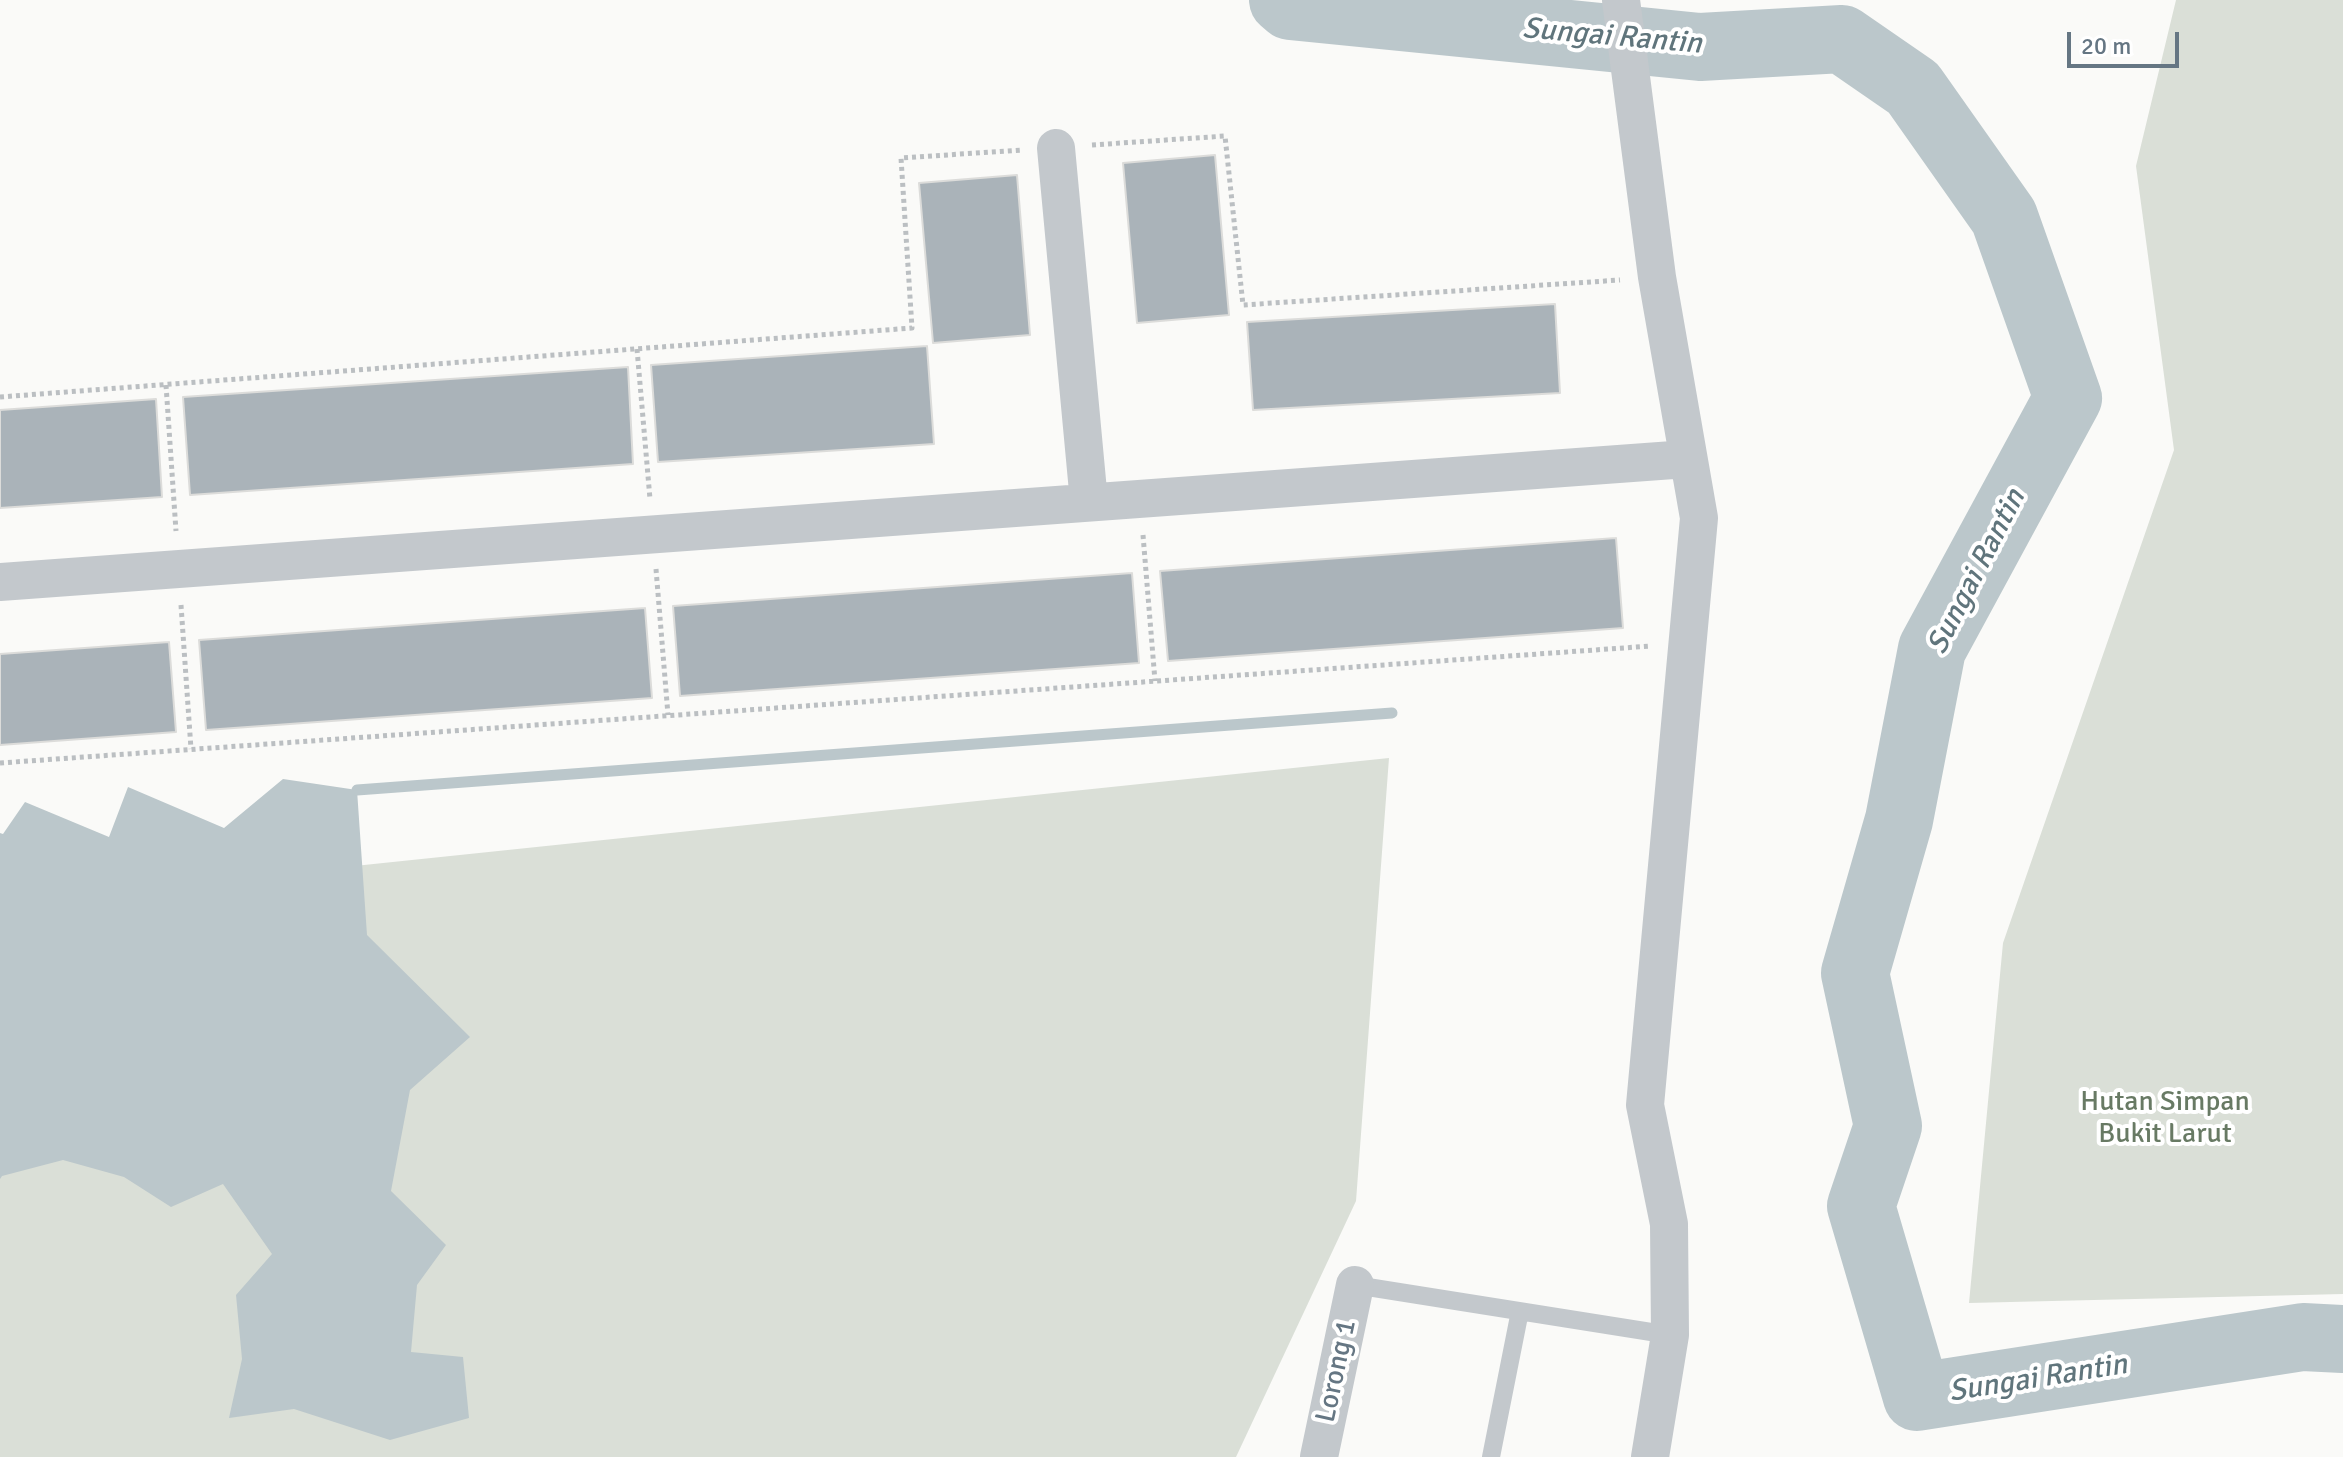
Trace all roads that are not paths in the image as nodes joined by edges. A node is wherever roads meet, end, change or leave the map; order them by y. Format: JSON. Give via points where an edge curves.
{"nodes":[{"id":1,"x":1621,"y":0,"type":"edge"},
{"id":2,"x":1056,"y":148,"type":"road end"},
{"id":3,"x":1687,"y":459,"type":"junction"},
{"id":4,"x":1089,"y":502,"type":"junction"},
{"id":5,"x":0,"y":582,"type":"edge"},
{"id":6,"x":1355,"y":1285,"type":"joint"},
{"id":7,"x":1520,"y":1311,"type":"junction"},
{"id":8,"x":1670,"y":1335,"type":"junction"},
{"id":9,"x":1319,"y":1457,"type":"edge"},
{"id":10,"x":1491,"y":1457,"type":"edge"},
{"id":11,"x":1650,"y":1457,"type":"edge"}],
"edges":[{"from":1,"to":3,"type":"street"},
{"from":2,"to":4,"type":"street"},
{"from":3,"to":4,"type":"street"},
{"from":3,"to":8,"type":"street","via":[[1699,518],[1645,1105],[1669,1224]]},
{"from":4,"to":5,"type":"street"},
{"from":6,"to":7,"type":"lane"},
{"from":6,"to":9,"type":"street","name":"Lorong 1"},
{"from":7,"to":8,"type":"lane"},
{"from":7,"to":10,"type":"lane"},
{"from":8,"to":11,"type":"street"}]}
